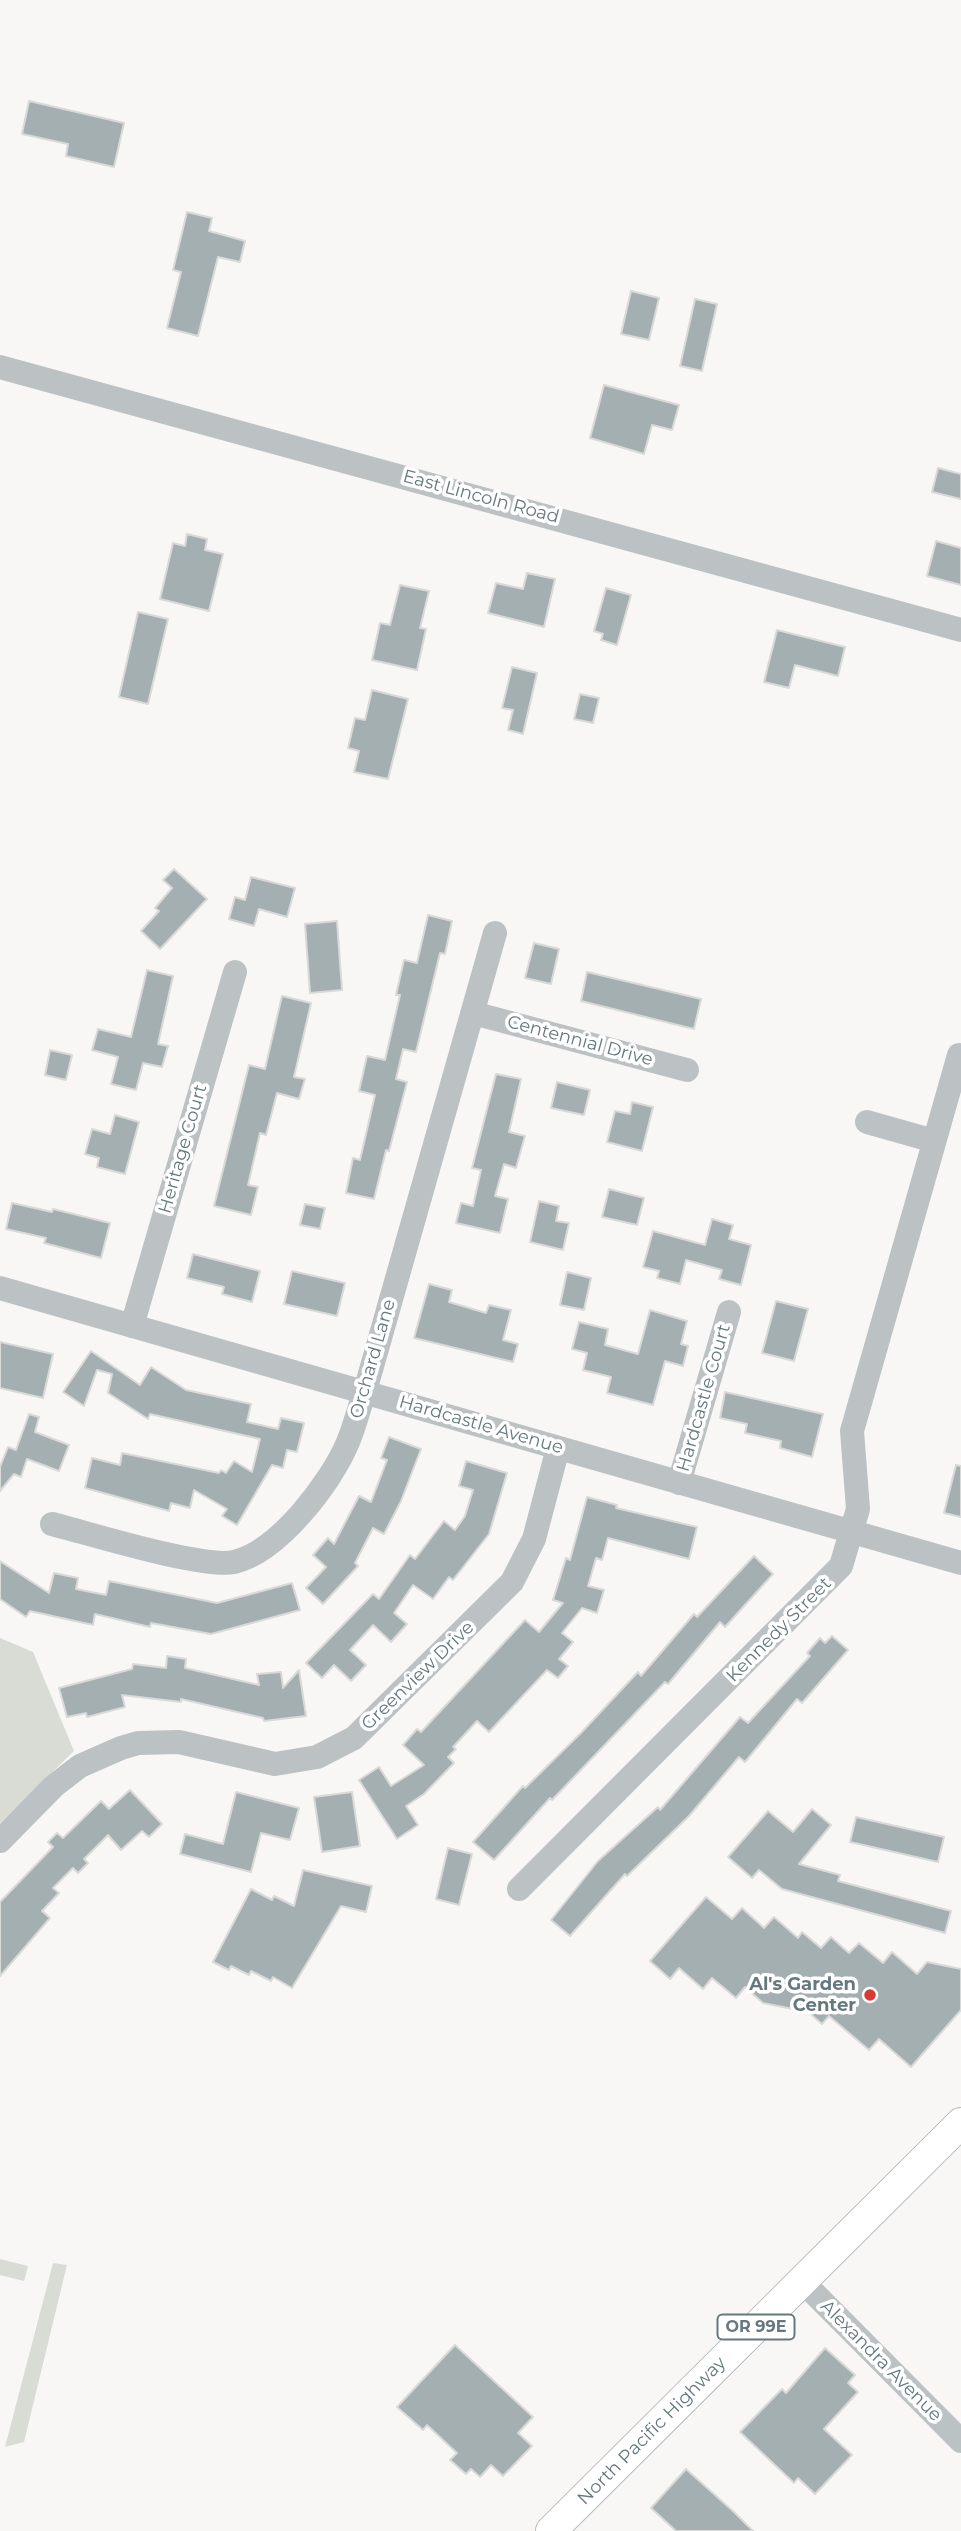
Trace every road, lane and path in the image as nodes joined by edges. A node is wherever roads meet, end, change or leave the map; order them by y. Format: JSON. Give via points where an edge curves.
{"nodes":[{"id":1,"x":0,"y":367,"type":"edge"},
{"id":2,"x":961,"y":630,"type":"edge"},
{"id":3,"x":495,"y":933,"type":"dead end"},
{"id":4,"x":234,"y":972,"type":"dead end"},
{"id":5,"x":473,"y":1013,"type":"junction"},
{"id":6,"x":959,"y":1055,"type":"dead end"},
{"id":7,"x":687,"y":1070,"type":"dead end"},
{"id":8,"x":867,"y":1122,"type":"dead end"},
{"id":9,"x":934,"y":1141,"type":"junction"},
{"id":10,"x":0,"y":1287,"type":"edge"},
{"id":11,"x":729,"y":1312,"type":"dead end"},
{"id":12,"x":132,"y":1326,"type":"junction"},
{"id":13,"x":365,"y":1391,"type":"junction"},
{"id":14,"x":558,"y":1448,"type":"junction"},
{"id":15,"x":679,"y":1483,"type":"junction"},
{"id":16,"x":52,"y":1524,"type":"dead end"},
{"id":17,"x":853,"y":1532,"type":"junction"},
{"id":18,"x":961,"y":1563,"type":"edge"},
{"id":19,"x":0,"y":1841,"type":"edge"},
{"id":20,"x":520,"y":1889,"type":"dead end"},
{"id":21,"x":961,"y":2123,"type":"edge"},
{"id":22,"x":802,"y":2281,"type":"junction"},
{"id":23,"x":961,"y":2441,"type":"edge"},
{"id":24,"x":551,"y":2531,"type":"edge"}],
"edges":[{"from":1,"to":2,"type":"street","name":"East Lincoln Road"},
{"from":3,"to":5,"type":"street","name":"Orchard Lane"},
{"from":4,"to":12,"type":"street","name":"Heritage Court"},
{"from":5,"to":7,"type":"street","name":"Centennial Drive"},
{"from":5,"to":13,"type":"street","name":"Orchard Lane"},
{"from":6,"to":9,"type":"street","name":"Kennedy Street"},
{"from":8,"to":9,"type":"street"},
{"from":9,"to":17,"type":"street","name":"Kennedy Street","via":[[852,1431],[858,1484]]},
{"from":10,"to":12,"type":"street","name":"Hardcastle Avenue"},
{"from":11,"to":15,"type":"street","name":"Hardcastle Court"},
{"from":12,"to":13,"type":"street","name":"Hardcastle Avenue"},
{"from":13,"to":14,"type":"street","name":"Hardcastle Avenue"},
{"from":13,"to":16,"type":"street","name":"Orchard Lane","via":[[336,1467],[283,1534],[264,1550],[232,1563],[197,1560]]},
{"from":14,"to":15,"type":"street","name":"Hardcastle Avenue"},
{"from":14,"to":19,"type":"street","name":"Greenview Drive","via":[[534,1539],[512,1582],[354,1738],[317,1757],[275,1764],[179,1742],[138,1743],[79,1766]]},
{"from":15,"to":17,"type":"street","name":"Hardcastle Avenue"},
{"from":17,"to":18,"type":"street","name":"Hardcastle Avenue"},
{"from":17,"to":20,"type":"street","name":"Kennedy Street","via":[[837,1572]]},
{"from":21,"to":22,"type":"main road","name":"North Pacific Highway","number":"OR 99E"},
{"from":22,"to":23,"type":"street","name":"Alexandra Avenue"},
{"from":22,"to":24,"type":"main road","name":"North Pacific Highway","number":"OR 99E"}]}
